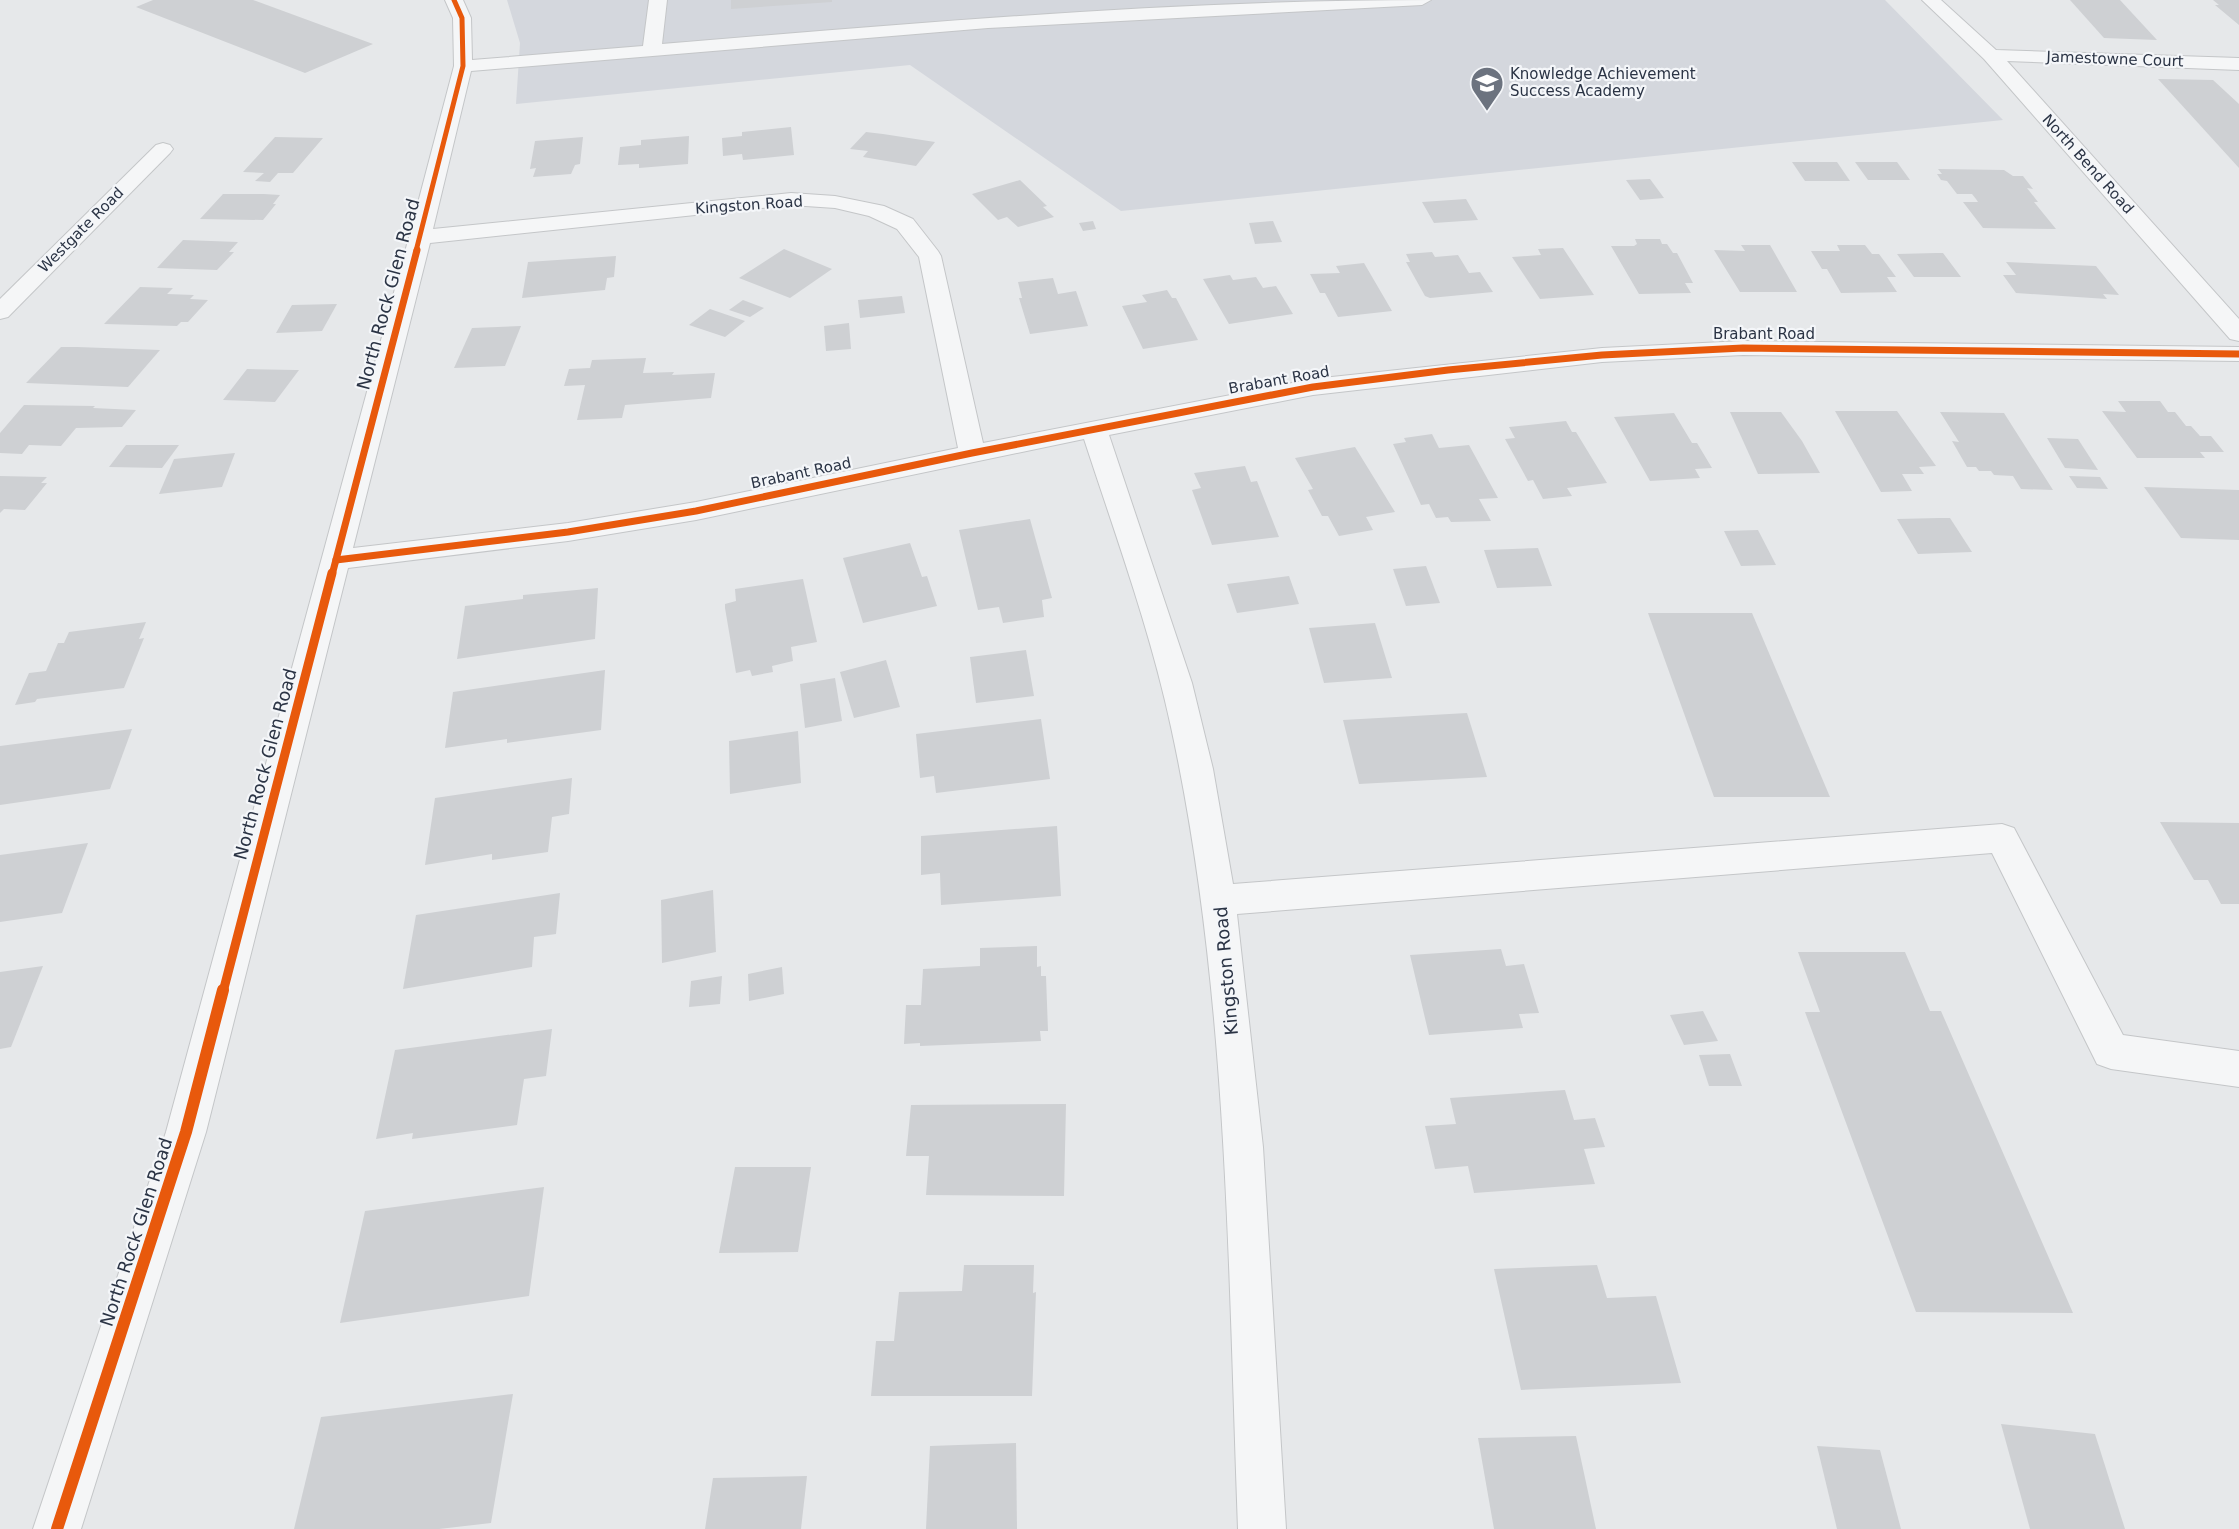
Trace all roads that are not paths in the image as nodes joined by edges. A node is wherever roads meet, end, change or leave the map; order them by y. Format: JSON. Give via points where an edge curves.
{"nodes":[{"id":1,"x":454,"y":0,"type":"edge"},
{"id":2,"x":658,"y":0,"type":"edge"},
{"id":3,"x":1422,"y":0,"type":"edge"},
{"id":4,"x":1931,"y":0,"type":"edge"},
{"id":5,"x":652,"y":51,"type":"junction"},
{"id":6,"x":1991,"y":55,"type":"junction"},
{"id":7,"x":2239,"y":64,"type":"edge"},
{"id":8,"x":463,"y":66,"type":"junction"},
{"id":9,"x":163,"y":149,"type":"dead end"},
{"id":10,"x":420,"y":237,"type":"junction"},
{"id":11,"x":0,"y":312,"type":"edge"},
{"id":12,"x":2239,"y":334,"type":"edge"},
{"id":13,"x":2239,"y":354,"type":"edge"},
{"id":14,"x":1094,"y":430,"type":"junction"},
{"id":15,"x":972,"y":453,"type":"junction"},
{"id":16,"x":336,"y":560,"type":"junction"},
{"id":17,"x":1219,"y":900,"type":"junction"},
{"id":18,"x":2239,"y":1069,"type":"edge"},
{"id":19,"x":57,"y":1529,"type":"edge"},
{"id":20,"x":1262,"y":1529,"type":"edge"}],
"edges":[{"from":1,"to":8,"type":"street","name":"North Rock Glen Road","via":[[462,18]]},
{"from":2,"to":5,"type":"street"},
{"from":3,"to":5,"type":"street","via":[[988,23]]},
{"from":4,"to":6,"type":"street","name":"North Bend Road"},
{"from":5,"to":8,"type":"street"},
{"from":6,"to":7,"type":"street","name":"Jamestowne Court"},
{"from":6,"to":12,"type":"street","name":"North Bend Road"},
{"from":8,"to":10,"type":"street","name":"North Rock Glen Road"},
{"from":9,"to":11,"type":"street","name":"Westgate Road"},
{"from":10,"to":15,"type":"street","name":"Kingston Road","via":[[791,199],[836,202],[876,211],[905,224],[930,256]]},
{"from":10,"to":16,"type":"street","name":"North Rock Glen Road"},
{"from":13,"to":14,"type":"street","name":"Brabant Road","via":[[1743,348],[1602,355],[1313,387]]},
{"from":14,"to":15,"type":"street","name":"Brabant Road"},
{"from":14,"to":17,"type":"street","name":"Kingston Road","via":[[1177,682]]},
{"from":15,"to":16,"type":"street","name":"Brabant Road","via":[[568,532]]},
{"from":16,"to":19,"type":"street","name":"North Rock Glen Road","via":[[186,1132]]},
{"from":17,"to":18,"type":"street","via":[[2002,837],[2111,1051]]},
{"from":17,"to":20,"type":"street","name":"Kingston Road","via":[[1242,1150]]}]}
